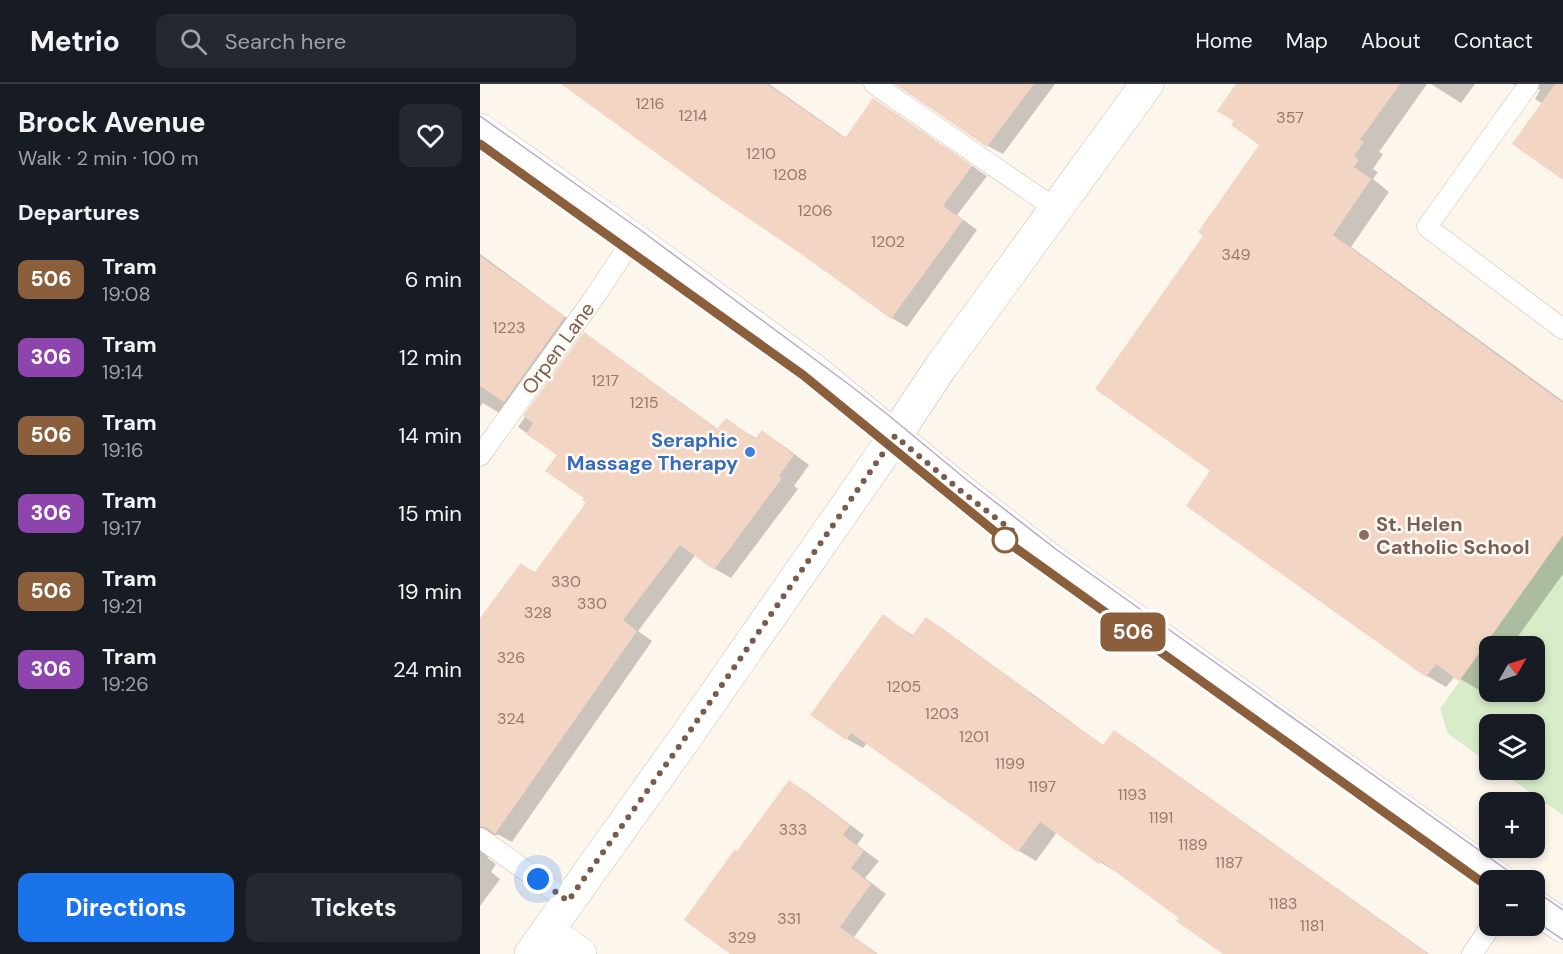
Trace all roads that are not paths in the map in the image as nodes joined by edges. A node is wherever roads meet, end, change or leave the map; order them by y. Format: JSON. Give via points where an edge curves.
{"nodes":[{"id":1,"x":873,"y":84,"type":"edge"},
{"id":2,"x":1147,"y":84,"type":"edge"},
{"id":3,"x":1529,"y":84,"type":"edge"},
{"id":4,"x":480,"y":130,"type":"edge"},
{"id":5,"x":1056,"y":209,"type":"junction"},
{"id":6,"x":633,"y":238,"type":"junction"},
{"id":7,"x":1563,"y":329,"type":"edge"},
{"id":8,"x":895,"y":436,"type":"junction"},
{"id":9,"x":480,"y":456,"type":"edge"},
{"id":10,"x":480,"y":838,"type":"edge"},
{"id":11,"x":1485,"y":870,"type":"edge"},
{"id":12,"x":568,"y":901,"type":"junction"},
{"id":13,"x":1545,"y":914,"type":"edge"},
{"id":14,"x":1563,"y":926,"type":"edge"},
{"id":15,"x":1484,"y":936,"type":"edge"},
{"id":16,"x":539,"y":942,"type":"edge"},
{"id":17,"x":580,"y":954,"type":"edge"},
{"id":18,"x":1472,"y":954,"type":"edge"}],
"edges":[{"from":1,"to":5,"type":"lane"},
{"from":2,"to":5,"type":"main road"},
{"from":3,"to":7,"type":"lane","via":[[1427,227]]},
{"from":4,"to":6,"type":"main road"},
{"from":5,"to":8,"type":"main road"},
{"from":6,"to":8,"type":"main road","via":[[813,370]]},
{"from":6,"to":9,"type":"lane","name":"Orpen Lane"},
{"from":8,"to":11,"type":"main road","via":[[1050,560]]},
{"from":8,"to":12,"type":"main road"},
{"from":10,"to":12,"type":"lane"},
{"from":12,"to":16,"type":"main road"},
{"from":13,"to":14,"type":"main road"},
{"from":15,"to":18,"type":"lane"},
{"from":16,"to":17,"type":"main road"}]}
